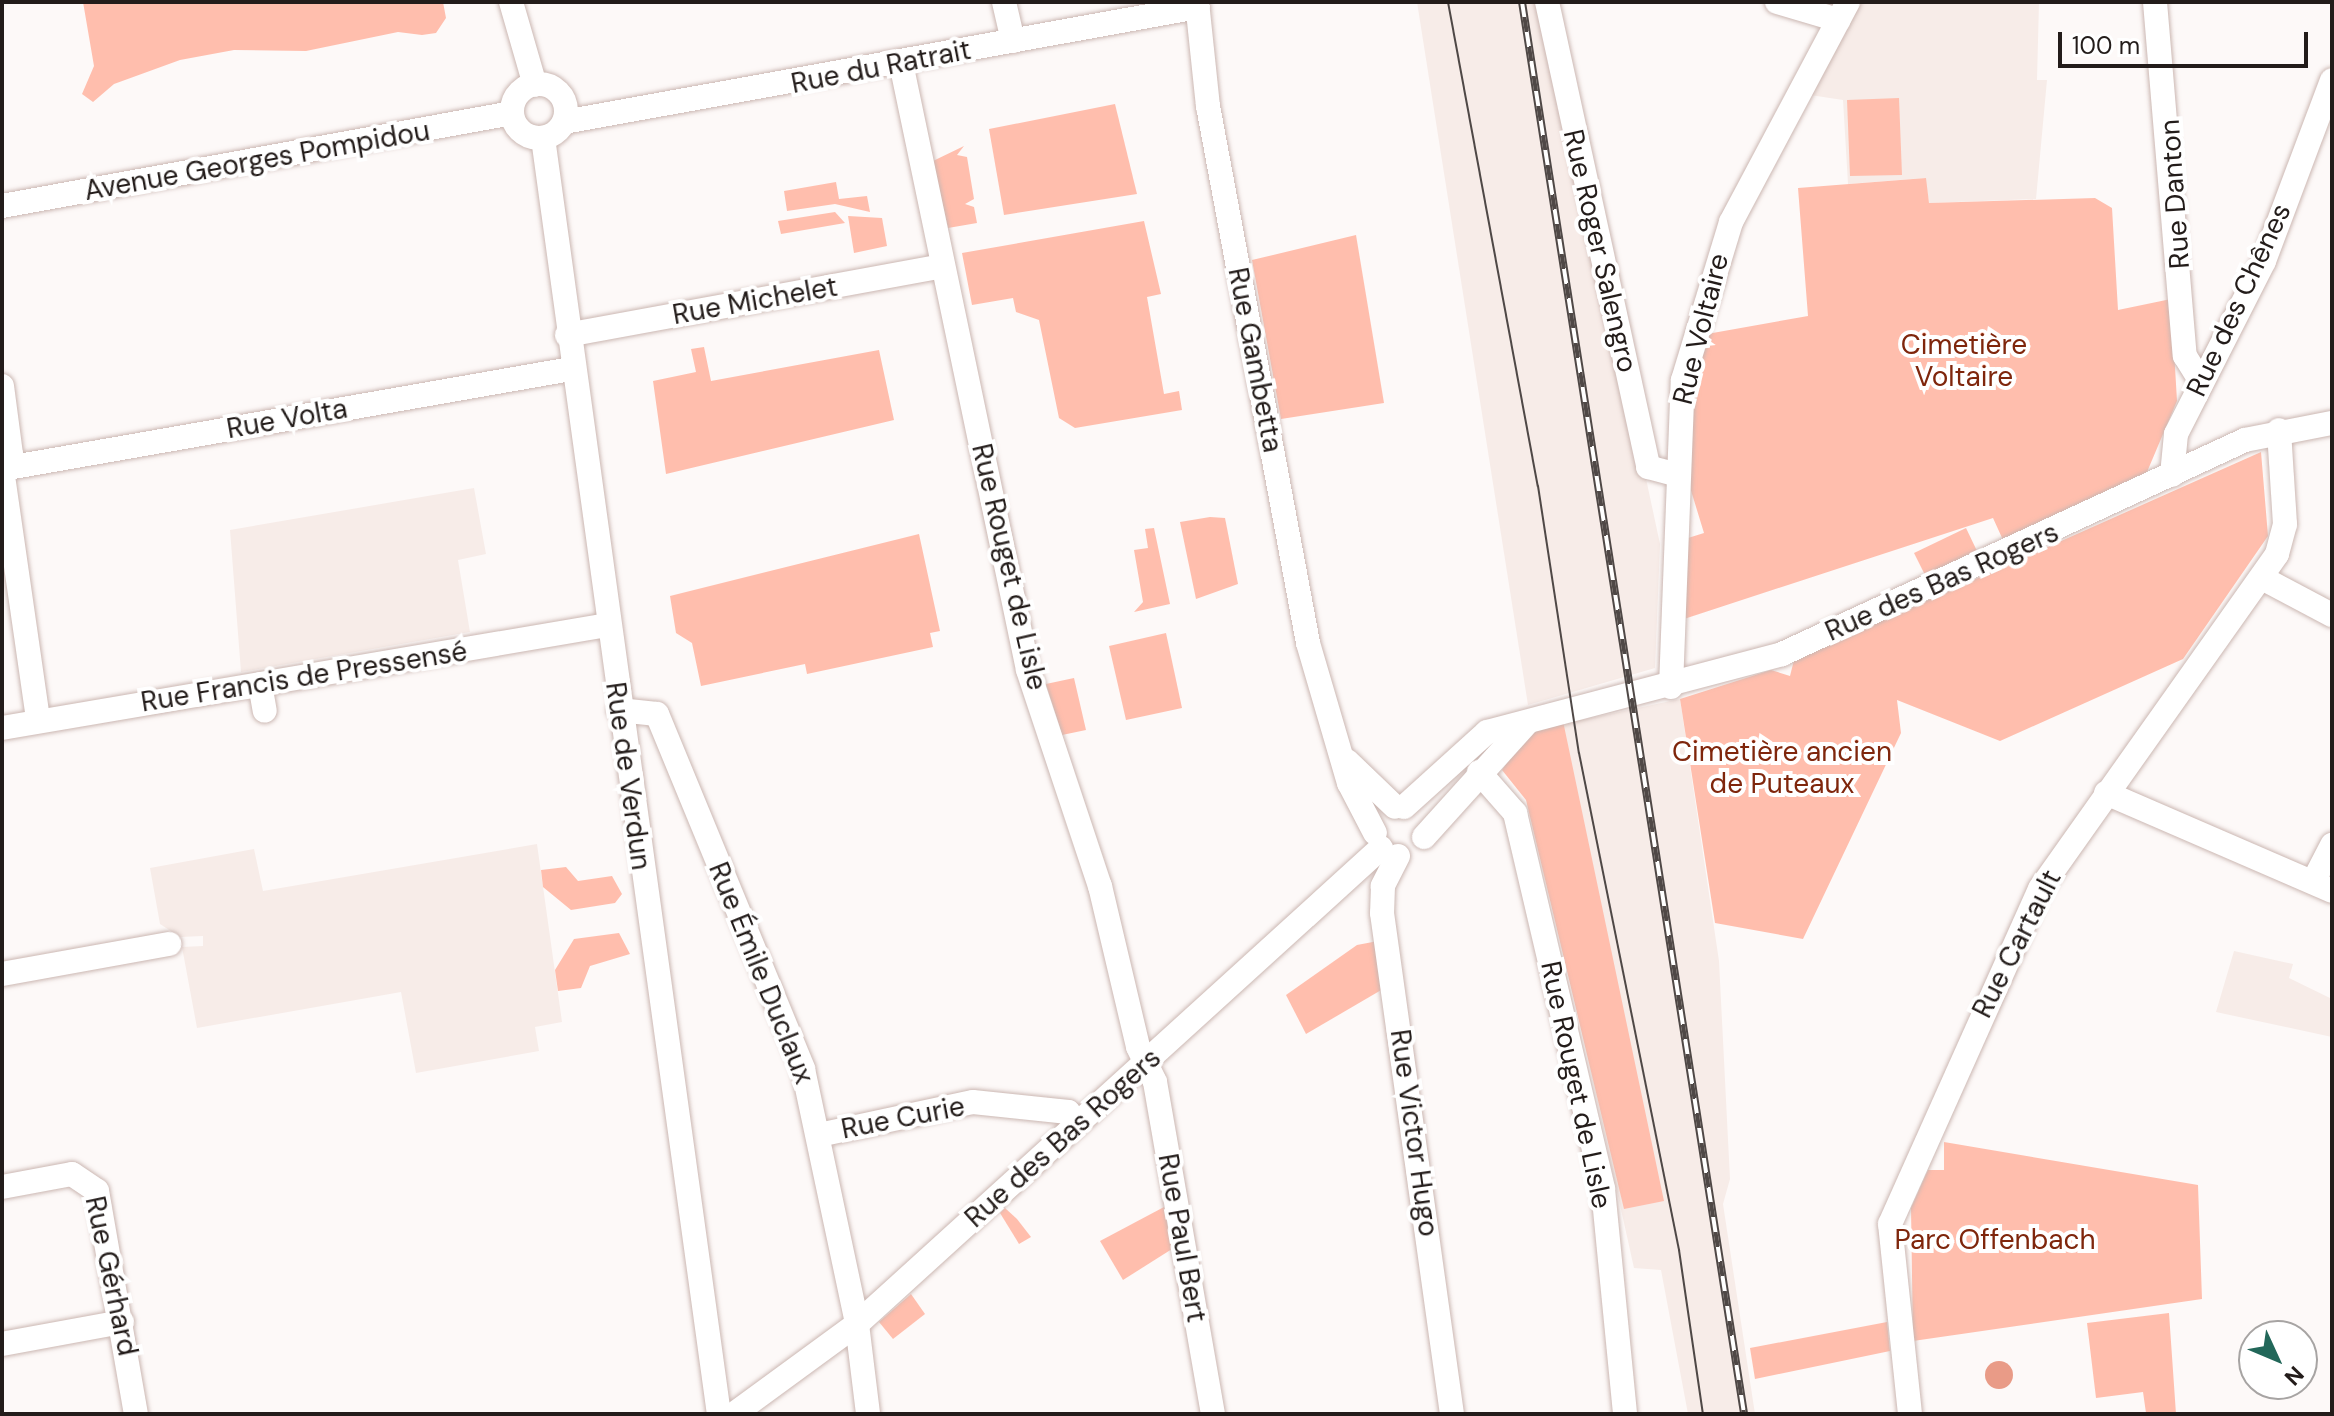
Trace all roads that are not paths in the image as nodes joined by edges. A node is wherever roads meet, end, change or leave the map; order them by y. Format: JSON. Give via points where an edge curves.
{"nodes":[{"id":1,"x":511,"y":2,"type":"edge"},
{"id":2,"x":1004,"y":2,"type":"edge"},
{"id":3,"x":1547,"y":2,"type":"edge"},
{"id":4,"x":1777,"y":2,"type":"edge"},
{"id":5,"x":2155,"y":2,"type":"edge"},
{"id":6,"x":1198,"y":5,"type":"edge"},
{"id":7,"x":1140,"y":10,"type":"edge"},
{"id":8,"x":1843,"y":11,"type":"edge"},
{"id":9,"x":1013,"y":41,"type":"junction"},
{"id":10,"x":901,"y":63,"type":"junction"},
{"id":11,"x":2332,"y":80,"type":"edge"},
{"id":12,"x":535,"y":85,"type":"junction"},
{"id":13,"x":512,"y":113,"type":"junction"},
{"id":14,"x":564,"y":122,"type":"junction"},
{"id":15,"x":543,"y":138,"type":"junction"},
{"id":16,"x":2,"y":206,"type":"edge"},
{"id":17,"x":943,"y":266,"type":"junction"},
{"id":18,"x":567,"y":335,"type":"junction"},
{"id":19,"x":571,"y":369,"type":"junction"},
{"id":20,"x":2201,"y":382,"type":"junction"},
{"id":21,"x":2,"y":386,"type":"edge"},
{"id":22,"x":2332,"y":423,"type":"edge"},
{"id":23,"x":2279,"y":430,"type":"junction"},
{"id":24,"x":2,"y":469,"type":"edge"},
{"id":25,"x":1678,"y":475,"type":"junction"},
{"id":26,"x":2172,"y":475,"type":"junction"},
{"id":27,"x":2262,"y":578,"type":"junction"},
{"id":28,"x":2332,"y":615,"type":"edge"},
{"id":29,"x":607,"y":625,"type":"junction"},
{"id":30,"x":260,"y":684,"type":"junction"},
{"id":31,"x":1671,"y":687,"type":"junction"},
{"id":32,"x":619,"y":710,"type":"junction"},
{"id":33,"x":265,"y":711,"type":"dead end"},
{"id":34,"x":1328,"y":715,"type":"junction"},
{"id":35,"x":1541,"y":715,"type":"junction"},
{"id":36,"x":38,"y":720,"type":"junction"},
{"id":37,"x":2,"y":728,"type":"edge"},
{"id":38,"x":1479,"y":772,"type":"junction"},
{"id":39,"x":2103,"y":797,"type":"junction"},
{"id":40,"x":1399,"y":807,"type":"junction"},
{"id":41,"x":1424,"y":837,"type":"junction"},
{"id":42,"x":1385,"y":845,"type":"junction"},
{"id":43,"x":2332,"y":845,"type":"edge"},
{"id":44,"x":2322,"y":886,"type":"edge"},
{"id":45,"x":169,"y":944,"type":"dead end"},
{"id":46,"x":2,"y":974,"type":"edge"},
{"id":47,"x":1146,"y":1064,"type":"junction"},
{"id":48,"x":1078,"y":1123,"type":"junction"},
{"id":49,"x":819,"y":1135,"type":"junction"},
{"id":50,"x":2,"y":1187,"type":"edge"},
{"id":51,"x":122,"y":1322,"type":"junction"},
{"id":52,"x":857,"y":1324,"type":"junction"},
{"id":53,"x":2,"y":1344,"type":"edge"},
{"id":54,"x":136,"y":1414,"type":"edge"},
{"id":55,"x":719,"y":1414,"type":"edge"},
{"id":56,"x":734,"y":1414,"type":"edge"},
{"id":57,"x":868,"y":1414,"type":"edge"},
{"id":58,"x":1213,"y":1414,"type":"edge"},
{"id":59,"x":1452,"y":1414,"type":"edge"},
{"id":60,"x":1625,"y":1414,"type":"edge"},
{"id":61,"x":1910,"y":1414,"type":"edge"}],
"edges":[{"from":1,"to":12,"type":"street"},
{"from":2,"to":9,"type":"street"},
{"from":3,"to":25,"type":"street","name":"Rue Roger Salengro","via":[[1648,467]]},
{"from":4,"to":8,"type":"street"},
{"from":5,"to":20,"type":"street","name":"Rue Danton","via":[[2185,356]]},
{"from":6,"to":7,"type":"street","name":"Rue du Ratrait"},
{"from":6,"to":34,"type":"street","name":"Rue Gambetta","via":[[1231,237]]},
{"from":7,"to":9,"type":"street","name":"Rue du Ratrait"},
{"from":8,"to":25,"type":"street","name":"Rue Voltaire","via":[[1722,242],[1683,380]]},
{"from":9,"to":10,"type":"street","name":"Rue du Ratrait"},
{"from":10,"to":14,"type":"street","name":"Rue du Ratrait"},
{"from":10,"to":17,"type":"street","name":"Rue Rouget de Lisle"},
{"from":11,"to":20,"type":"street","name":"Rue des Chênes","via":[[2264,261]]},
{"from":12,"to":13,"type":"street","via":[[518,95]]},
{"from":12,"to":14,"type":"street","via":[[561,95]]},
{"from":13,"to":15,"type":"street","via":[[523,133]]},
{"from":13,"to":16,"type":"street","name":"Avenue Georges Pompidou"},
{"from":14,"to":15,"type":"street"},
{"from":15,"to":18,"type":"street","name":"Rue de Verdun"},
{"from":17,"to":18,"type":"street","name":"Rue Michelet"},
{"from":17,"to":47,"type":"street","name":"Rue Rouget de Lisle","via":[[1028,670],[1100,886]]},
{"from":18,"to":19,"type":"street","name":"Rue de Verdun"},
{"from":19,"to":24,"type":"street","name":"Rue Volta"},
{"from":19,"to":29,"type":"street","name":"Rue de Verdun"},
{"from":20,"to":26,"type":"street","name":"Rue des Chênes","via":[[2170,452]]},
{"from":21,"to":24,"type":"street","via":[[11,454]]},
{"from":22,"to":23,"type":"street","name":"Rue des Bas Rogers"},
{"from":23,"to":26,"type":"street","name":"Rue des Bas Rogers"},
{"from":23,"to":27,"type":"street","name":"Rue Cartault","via":[[2285,524]]},
{"from":24,"to":36,"type":"street"},
{"from":25,"to":31,"type":"street","name":"Rue Voltaire"},
{"from":26,"to":31,"type":"street","name":"Rue des Bas Rogers","via":[[1782,654]]},
{"from":27,"to":28,"type":"street"},
{"from":27,"to":39,"type":"street","name":"Rue Cartault"},
{"from":29,"to":30,"type":"street","name":"Rue Francis de Pressensé"},
{"from":29,"to":32,"type":"street","name":"Rue de Verdun"},
{"from":30,"to":33,"type":"street"},
{"from":30,"to":36,"type":"street","name":"Rue Francis de Pressensé"},
{"from":31,"to":35,"type":"street","name":"Rue des Bas Rogers"},
{"from":32,"to":49,"type":"street","name":"Rue Émile Duclaux","via":[[657,714],[803,1069]]},
{"from":32,"to":55,"type":"street","name":"Rue de Verdun"},
{"from":34,"to":40,"type":"street","name":"Rue Gambetta","via":[[1349,765]]},
{"from":34,"to":42,"type":"street","name":"Rue Gambetta"},
{"from":35,"to":38,"type":"street","name":"Rue des Bas Rogers","via":[[1514,732]]},
{"from":35,"to":40,"type":"street","name":"Rue des Bas Rogers","via":[[1487,732]]},
{"from":36,"to":37,"type":"street","name":"Rue Francis de Pressensé"},
{"from":38,"to":41,"type":"street","name":"Rue des Bas Rogers"},
{"from":38,"to":60,"type":"street","name":"Rue Rouget de Lisle","via":[[1515,813],[1603,1189]]},
{"from":39,"to":44,"type":"street"},
{"from":39,"to":61,"type":"street","name":"Rue Cartault","via":[[2040,889],[1890,1224]]},
{"from":40,"to":41,"type":"street","via":[[1422,821]]},
{"from":40,"to":42,"type":"street","via":[[1378,819]]},
{"from":41,"to":42,"type":"street","via":[[1417,849]]},
{"from":42,"to":47,"type":"street","name":"Rue des Bas Rogers"},
{"from":42,"to":59,"type":"street","name":"Rue Victor Hugo","via":[[1382,913]]},
{"from":43,"to":44,"type":"street"},
{"from":45,"to":46,"type":"street"},
{"from":47,"to":48,"type":"street","name":"Rue des Bas Rogers"},
{"from":47,"to":58,"type":"street","name":"Rue Paul Bert","via":[[1155,1082]]},
{"from":48,"to":49,"type":"street","name":"Rue Curie","via":[[1068,1112],[973,1102]]},
{"from":48,"to":52,"type":"street","name":"Rue des Bas Rogers"},
{"from":49,"to":52,"type":"street","name":"Rue Émile Duclaux"},
{"from":50,"to":51,"type":"street","name":"Rue Gérhard","via":[[72,1174],[88,1179],[97,1191]]},
{"from":51,"to":53,"type":"street"},
{"from":51,"to":54,"type":"street","name":"Rue Gérhard"},
{"from":52,"to":56,"type":"street","name":"Rue des Bas Rogers"},
{"from":52,"to":57,"type":"street","name":"Rue Émile Duclaux"}]}
